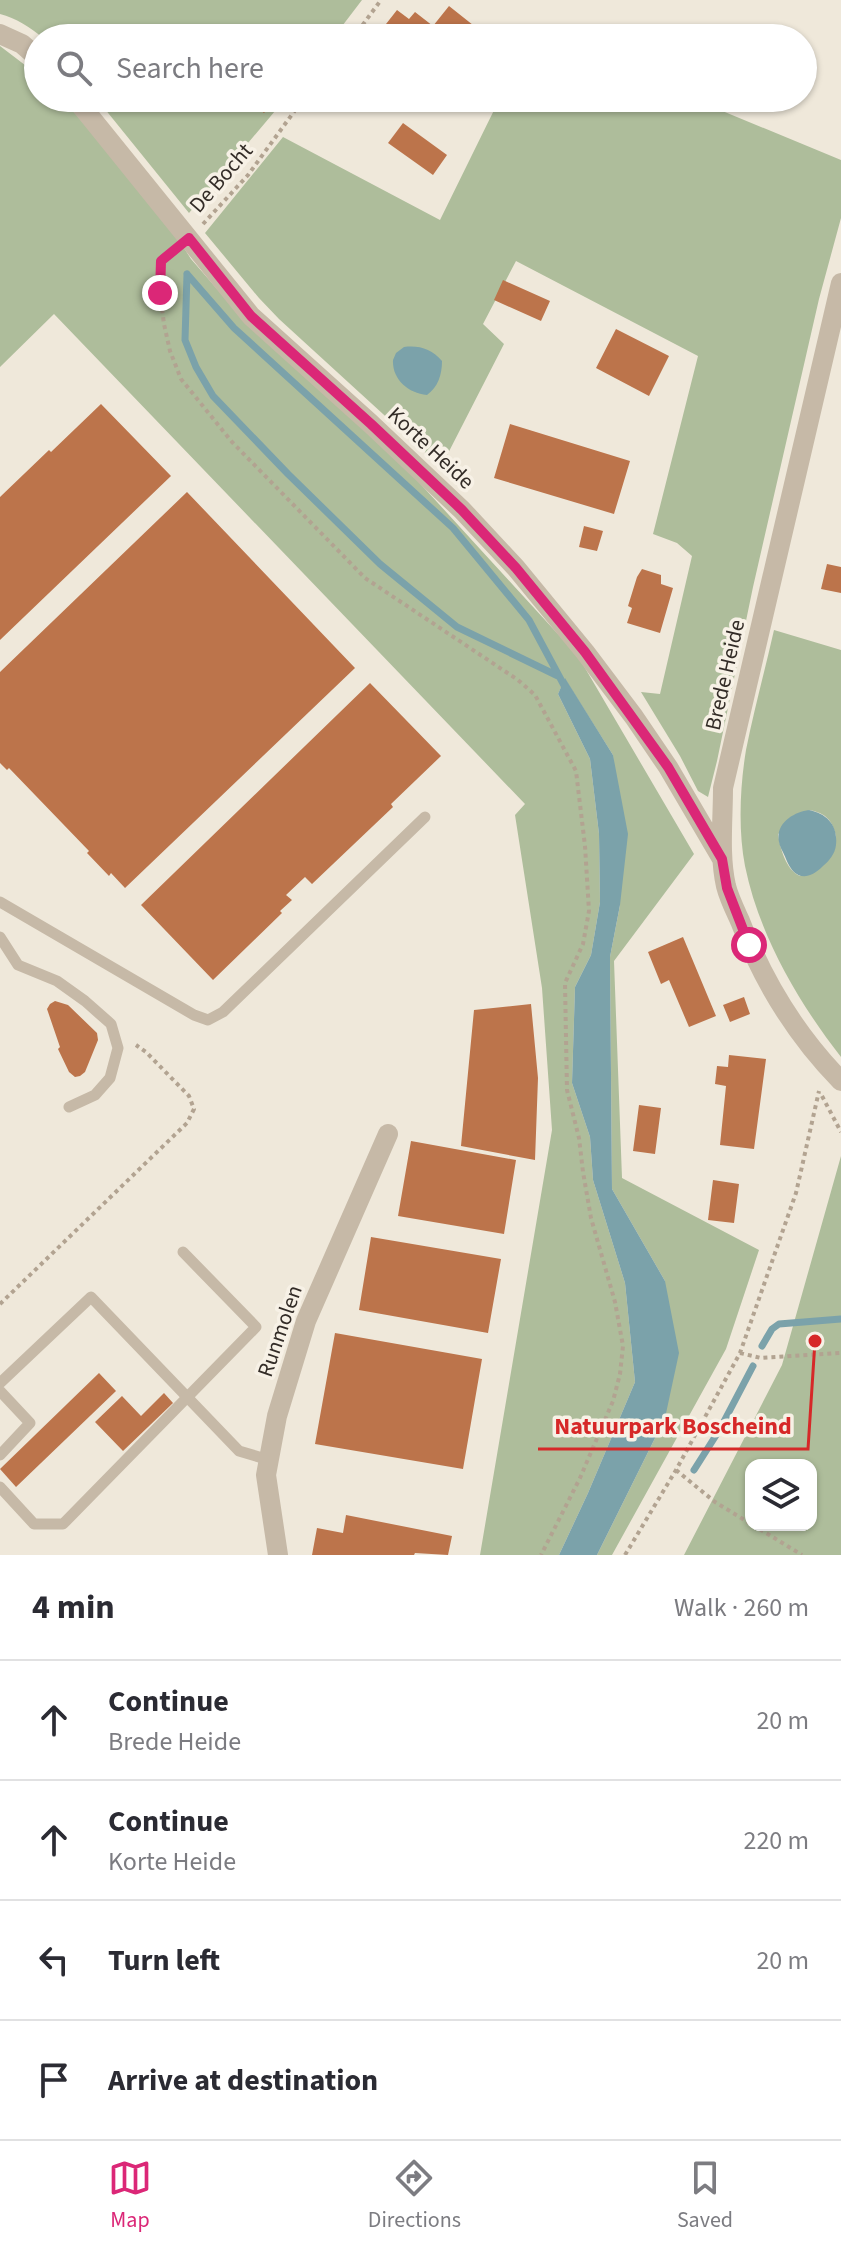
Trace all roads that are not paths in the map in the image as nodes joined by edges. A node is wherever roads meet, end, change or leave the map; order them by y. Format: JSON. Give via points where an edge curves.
{"nodes":[{"id":1,"x":0,"y":34,"type":"edge"},
{"id":2,"x":24,"y":46,"type":"edge"},
{"id":3,"x":86,"y":112,"type":"edge"},
{"id":4,"x":841,"y":283,"type":"edge"},
{"id":5,"x":425,"y":817,"type":"dead end"},
{"id":6,"x":722,"y":859,"type":"junction"},
{"id":7,"x":0,"y":902,"type":"edge"},
{"id":8,"x":0,"y":937,"type":"edge"},
{"id":9,"x":841,"y":1081,"type":"edge"},
{"id":10,"x":69,"y":1107,"type":"dead end"},
{"id":11,"x":388,"y":1134,"type":"dead end"},
{"id":12,"x":183,"y":1252,"type":"dead end"},
{"id":13,"x":0,"y":1383,"type":"edge"},
{"id":14,"x":0,"y":1391,"type":"edge"},
{"id":15,"x":187,"y":1398,"type":"junction"},
{"id":16,"x":0,"y":1455,"type":"edge"},
{"id":17,"x":269,"y":1460,"type":"junction"},
{"id":18,"x":0,"y":1487,"type":"edge"},
{"id":19,"x":278,"y":1555,"type":"edge"}],
"edges":[{"from":1,"to":2,"type":"street"},
{"from":3,"to":6,"type":"street","name":"Korte Heide","via":[[251,316],[451,500],[516,568],[634,717]]},
{"from":4,"to":6,"type":"street","name":"Brede Heide","via":[[723,788]]},
{"from":5,"to":7,"type":"lane","via":[[223,1012],[208,1020]]},
{"from":6,"to":9,"type":"street","name":"Brede Heide","via":[[749,945],[783,1010]]},
{"from":8,"to":10,"type":"lane","via":[[18,965],[57,981],[111,1024],[118,1048],[110,1078],[95,1095]]},
{"from":11,"to":17,"type":"street","name":"Runmolen","via":[[306,1321]]},
{"from":12,"to":15,"type":"lane","via":[[256,1327]]},
{"from":13,"to":15,"type":"lane","via":[[91,1297]]},
{"from":14,"to":16,"type":"lane","via":[[30,1423]]},
{"from":15,"to":17,"type":"lane","via":[[239,1451]]},
{"from":15,"to":18,"type":"lane","via":[[63,1524],[34,1524]]},
{"from":17,"to":19,"type":"street","name":"Runmolen","via":[[266,1475]]}]}
